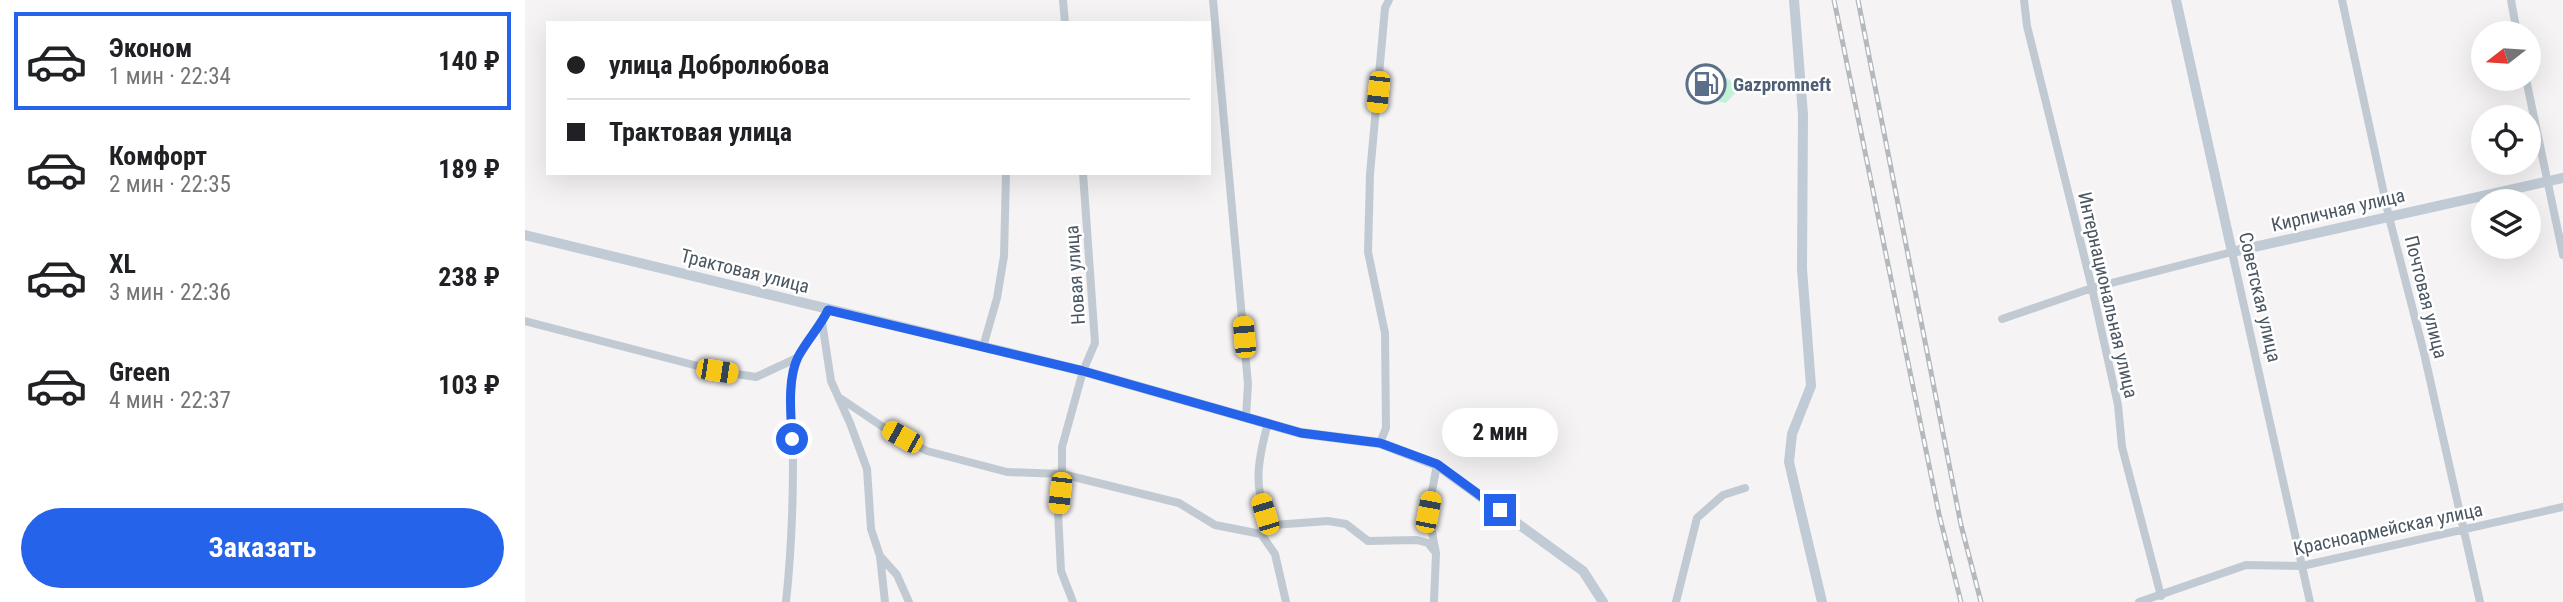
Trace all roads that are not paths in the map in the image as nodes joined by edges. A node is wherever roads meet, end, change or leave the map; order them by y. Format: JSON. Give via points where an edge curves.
{"nodes":[{"id":1,"x":1063,"y":0,"type":"edge"},
{"id":2,"x":1213,"y":0,"type":"edge"},
{"id":3,"x":1389,"y":0,"type":"edge"},
{"id":4,"x":1794,"y":0,"type":"edge"},
{"id":5,"x":2024,"y":0,"type":"edge"},
{"id":6,"x":2176,"y":0,"type":"edge"},
{"id":7,"x":2342,"y":0,"type":"edge"},
{"id":8,"x":2511,"y":0,"type":"edge"},
{"id":9,"x":1065,"y":21,"type":"edge"},
{"id":10,"x":2515,"y":21,"type":"edge"},
{"id":11,"x":2528,"y":91,"type":"edge"},
{"id":12,"x":1006,"y":175,"type":"edge"},
{"id":13,"x":1083,"y":175,"type":"edge"},
{"id":14,"x":2563,"y":178,"type":"edge"},
{"id":15,"x":2547,"y":182,"type":"junction"},
{"id":16,"x":2389,"y":217,"type":"junction"},
{"id":17,"x":525,"y":235,"type":"edge"},
{"id":18,"x":2232,"y":252,"type":"junction"},
{"id":19,"x":2563,"y":255,"type":"edge"},
{"id":20,"x":2092,"y":288,"type":"junction"},
{"id":21,"x":828,"y":310,"type":"junction"},
{"id":22,"x":2002,"y":319,"type":"dead end"},
{"id":23,"x":525,"y":321,"type":"edge"},
{"id":24,"x":822,"y":322,"type":"junction"},
{"id":25,"x":983,"y":347,"type":"junction"},
{"id":26,"x":797,"y":358,"type":"junction"},
{"id":27,"x":1083,"y":371,"type":"junction"},
{"id":28,"x":840,"y":398,"type":"junction"},
{"id":29,"x":1245,"y":417,"type":"junction"},
{"id":30,"x":1268,"y":423,"type":"junction"},
{"id":31,"x":1380,"y":443,"type":"junction"},
{"id":32,"x":1437,"y":464,"type":"junction"},
{"id":33,"x":1062,"y":474,"type":"junction"},
{"id":34,"x":1745,"y":488,"type":"dead end"},
{"id":35,"x":2563,"y":507,"type":"edge"},
{"id":36,"x":1273,"y":525,"type":"junction"},
{"id":37,"x":2464,"y":530,"type":"junction"},
{"id":38,"x":1262,"y":534,"type":"junction"},
{"id":39,"x":1436,"y":553,"type":"junction"},
{"id":40,"x":880,"y":556,"type":"junction"},
{"id":41,"x":2302,"y":566,"type":"junction"},
{"id":42,"x":2161,"y":595,"type":"junction"},
{"id":43,"x":786,"y":602,"type":"edge"},
{"id":44,"x":885,"y":602,"type":"edge"},
{"id":45,"x":909,"y":602,"type":"edge"},
{"id":46,"x":1073,"y":602,"type":"edge"},
{"id":47,"x":1286,"y":602,"type":"edge"},
{"id":48,"x":1434,"y":602,"type":"edge"},
{"id":49,"x":1603,"y":602,"type":"edge"},
{"id":50,"x":1676,"y":602,"type":"edge"},
{"id":51,"x":1822,"y":602,"type":"edge"},
{"id":52,"x":2139,"y":602,"type":"edge"},
{"id":53,"x":2310,"y":602,"type":"edge"},
{"id":54,"x":2480,"y":602,"type":"edge"}],
"edges":[{"from":1,"to":9,"type":"street"},
{"from":2,"to":29,"type":"street","via":[[1248,384]]},
{"from":3,"to":31,"type":"street","via":[[1370,174],[1368,253],[1385,333],[1386,428]]},
{"from":4,"to":51,"type":"street","via":[[1803,115],[1802,269],[1811,386],[1792,435],[1789,462]]},
{"from":5,"to":20,"type":"street","name":"Интернациональная улица"},
{"from":6,"to":18,"type":"street","name":"Советская улица"},
{"from":7,"to":16,"type":"street","name":"Почтовая улица"},
{"from":8,"to":10,"type":"street"},
{"from":11,"to":15,"type":"street"},
{"from":12,"to":25,"type":"street","via":[[1004,256]]},
{"from":13,"to":27,"type":"street","name":"Новая улица","via":[[1095,343]]},
{"from":14,"to":15,"type":"street","name":"Кирпичная улица"},
{"from":15,"to":16,"type":"street","name":"Кирпичная улица"},
{"from":15,"to":19,"type":"street"},
{"from":16,"to":18,"type":"street","name":"Кирпичная улица"},
{"from":16,"to":37,"type":"street","name":"Почтовая улица"},
{"from":17,"to":21,"type":"street","name":"Трактовая улица"},
{"from":18,"to":20,"type":"street","name":"Кирпичная улица"},
{"from":18,"to":41,"type":"street","name":"Советская улица"},
{"from":20,"to":22,"type":"street","name":"Кирпичная улица"},
{"from":20,"to":42,"type":"street","name":"Интернациональная улица","via":[[2118,405],[2122,447]]},
{"from":21,"to":24,"type":"street"},
{"from":21,"to":25,"type":"street","name":"Трактовая улица"},
{"from":23,"to":26,"type":"street","via":[[755,377]]},
{"from":24,"to":26,"type":"street"},
{"from":24,"to":28,"type":"street","via":[[831,381]]},
{"from":25,"to":27,"type":"street","name":"Трактовая улица"},
{"from":26,"to":43,"type":"street","via":[[790,396],[793,460]]},
{"from":27,"to":29,"type":"street","name":"Трактовая улица"},
{"from":27,"to":33,"type":"street","name":"Новая улица","via":[[1062,447]]},
{"from":28,"to":33,"type":"street","via":[[927,451],[1007,472]]},
{"from":28,"to":40,"type":"street","via":[[867,469],[871,529]]},
{"from":29,"to":30,"type":"street","name":"Трактовая улица"},
{"from":30,"to":31,"type":"street","name":"Трактовая улица","via":[[1301,433]]},
{"from":30,"to":36,"type":"street","via":[[1258,477],[1265,514]]},
{"from":31,"to":32,"type":"street","name":"Трактовая улица"},
{"from":32,"to":39,"type":"street","via":[[1428,512]]},
{"from":32,"to":49,"type":"street","name":"Трактовая улица","via":[[1583,571]]},
{"from":33,"to":38,"type":"street","via":[[1179,503],[1215,525]]},
{"from":33,"to":46,"type":"street","name":"Новая улица","via":[[1058,512],[1061,571]]},
{"from":34,"to":50,"type":"street","via":[[1723,495],[1697,518]]},
{"from":35,"to":37,"type":"street","name":"Красноармейская улица"},
{"from":36,"to":38,"type":"street"},
{"from":36,"to":39,"type":"street","via":[[1346,524],[1368,541],[1417,540],[1428,543]]},
{"from":37,"to":41,"type":"street","name":"Красноармейская улица"},
{"from":37,"to":54,"type":"street","name":"Почтовая улица"},
{"from":38,"to":47,"type":"street","via":[[1275,554]]},
{"from":39,"to":48,"type":"street"},
{"from":40,"to":44,"type":"street"},
{"from":40,"to":45,"type":"street","via":[[897,575]]},
{"from":41,"to":42,"type":"street","name":"Красноармейская улица","via":[[2246,565]]},
{"from":41,"to":53,"type":"street","name":"Советская улица"},
{"from":42,"to":52,"type":"street","name":"Красноармейская улица"}]}
